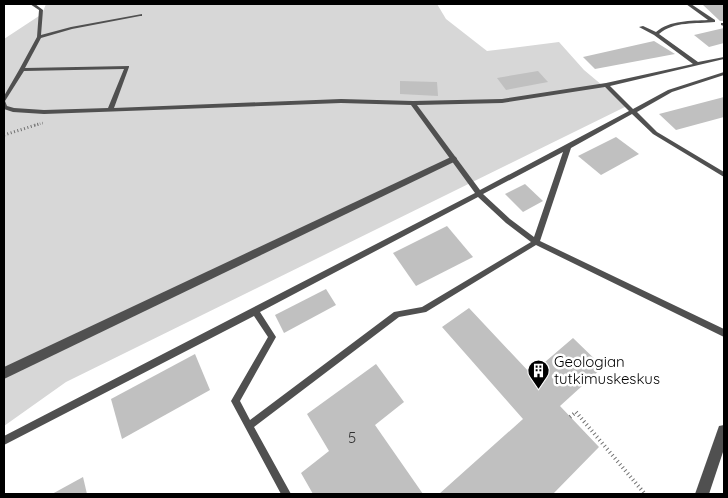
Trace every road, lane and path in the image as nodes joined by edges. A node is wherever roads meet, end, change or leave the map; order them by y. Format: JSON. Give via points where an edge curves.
{"nodes":[{"id":1,"x":32,"y":4,"type":"edge"},
{"id":2,"x":688,"y":4,"type":"edge"},
{"id":3,"x":140,"y":15,"type":"dead end"},
{"id":4,"x":641,"y":27,"type":"dead end"},
{"id":5,"x":656,"y":34,"type":"junction"},
{"id":6,"x":38,"y":37,"type":"junction"},
{"id":7,"x":724,"y":58,"type":"edge"},
{"id":8,"x":698,"y":64,"type":"junction"},
{"id":9,"x":22,"y":70,"type":"junction"},
{"id":10,"x":724,"y":73,"type":"edge"},
{"id":11,"x":606,"y":85,"type":"junction"},
{"id":12,"x":4,"y":101,"type":"edge"},
{"id":13,"x":414,"y":103,"type":"junction"},
{"id":14,"x":110,"y":110,"type":"junction"},
{"id":15,"x":632,"y":112,"type":"junction"},
{"id":16,"x":568,"y":147,"type":"junction"},
{"id":17,"x":453,"y":160,"type":"junction"},
{"id":18,"x":724,"y":175,"type":"edge"},
{"id":19,"x":478,"y":193,"type":"junction"},
{"id":20,"x":536,"y":242,"type":"junction"},
{"id":21,"x":255,"y":312,"type":"junction"},
{"id":22,"x":724,"y":333,"type":"edge"},
{"id":23,"x":4,"y":373,"type":"edge"},
{"id":24,"x":570,"y":417,"type":"dead end"},
{"id":25,"x":249,"y":426,"type":"junction"},
{"id":26,"x":724,"y":431,"type":"edge"},
{"id":27,"x":4,"y":441,"type":"edge"},
{"id":28,"x":286,"y":494,"type":"edge"},
{"id":29,"x":644,"y":494,"type":"edge"},
{"id":30,"x":702,"y":494,"type":"edge"}],
"edges":[{"from":1,"to":6,"type":"lane","via":[[41,10]]},
{"from":2,"to":5,"type":"lane","via":[[713,21],[672,25]]},
{"from":3,"to":6,"type":"lane"},
{"from":4,"to":5,"type":"lane"},
{"from":5,"to":8,"type":"lane"},
{"from":6,"to":9,"type":"lane"},
{"from":7,"to":8,"type":"lane"},
{"from":8,"to":11,"type":"lane"},
{"from":9,"to":12,"type":"lane"},
{"from":9,"to":14,"type":"lane","via":[[126,67]]},
{"from":10,"to":15,"type":"lane","via":[[670,92]]},
{"from":11,"to":13,"type":"lane","via":[[502,101]]},
{"from":11,"to":15,"type":"lane"},
{"from":12,"to":14,"type":"lane","via":[[5,107],[13,110]]},
{"from":13,"to":14,"type":"lane","via":[[341,101]]},
{"from":13,"to":17,"type":"lane"},
{"from":15,"to":16,"type":"lane"},
{"from":15,"to":18,"type":"lane","via":[[666,141]]},
{"from":16,"to":19,"type":"lane"},
{"from":16,"to":20,"type":"lane"},
{"from":17,"to":19,"type":"lane"},
{"from":17,"to":23,"type":"street"},
{"from":19,"to":20,"type":"lane","via":[[508,222]]},
{"from":19,"to":21,"type":"lane"},
{"from":20,"to":22,"type":"lane"},
{"from":20,"to":25,"type":"lane","via":[[423,310],[398,314]]},
{"from":21,"to":25,"type":"lane","via":[[272,337],[235,401]]},
{"from":21,"to":27,"type":"lane"},
{"from":24,"to":29,"type":"path","via":[[576,412]]},
{"from":25,"to":28,"type":"lane"},
{"from":26,"to":30,"type":"street"}]}
